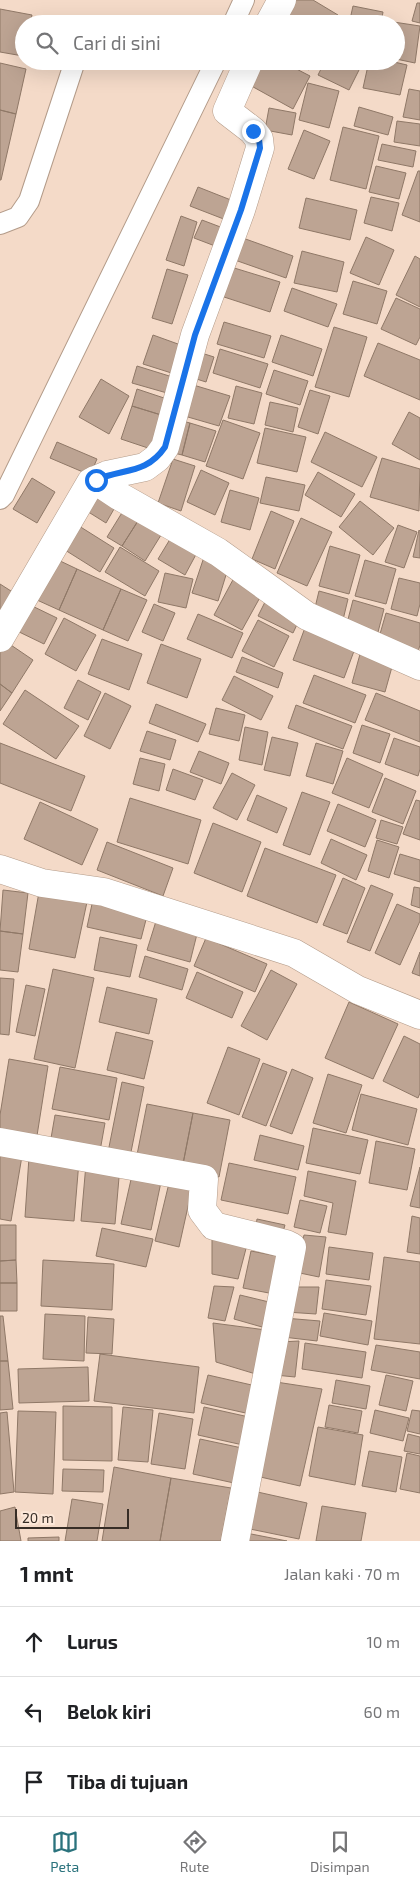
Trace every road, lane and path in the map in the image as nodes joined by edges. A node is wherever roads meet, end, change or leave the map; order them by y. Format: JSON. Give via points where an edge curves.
{"nodes":[{"id":1,"x":244,"y":0,"type":"edge"},
{"id":2,"x":282,"y":0,"type":"edge"},
{"id":3,"x":237,"y":15,"type":"edge"},
{"id":4,"x":274,"y":15,"type":"edge"},
{"id":5,"x":73,"y":70,"type":"edge"},
{"id":6,"x":212,"y":70,"type":"edge"},
{"id":7,"x":245,"y":70,"type":"edge"},
{"id":8,"x":0,"y":224,"type":"edge"},
{"id":9,"x":96,"y":480,"type":"junction"},
{"id":10,"x":0,"y":499,"type":"edge"},
{"id":11,"x":0,"y":638,"type":"edge"},
{"id":12,"x":420,"y":666,"type":"edge"},
{"id":13,"x":0,"y":869,"type":"edge"},
{"id":14,"x":420,"y":1015,"type":"edge"},
{"id":15,"x":0,"y":1142,"type":"edge"},
{"id":16,"x":235,"y":1541,"type":"edge"}],
"edges":[{"from":1,"to":3,"type":"lane"},
{"from":2,"to":4,"type":"street"},
{"from":5,"to":8,"type":"lane","via":[[30,201],[18,217]]},
{"from":6,"to":10,"type":"lane"},
{"from":7,"to":9,"type":"street","via":[[226,111],[253,131],[259,139],[260,148],[195,335],[165,447],[144,467]]},
{"from":9,"to":11,"type":"street","via":[[90,482]]},
{"from":9,"to":12,"type":"street","via":[[218,552],[307,616]]},
{"from":13,"to":14,"type":"street","via":[[42,883],[104,892],[294,953],[358,990]]},
{"from":15,"to":16,"type":"street","via":[[204,1179],[202,1210],[214,1226],[292,1247]]}]}
